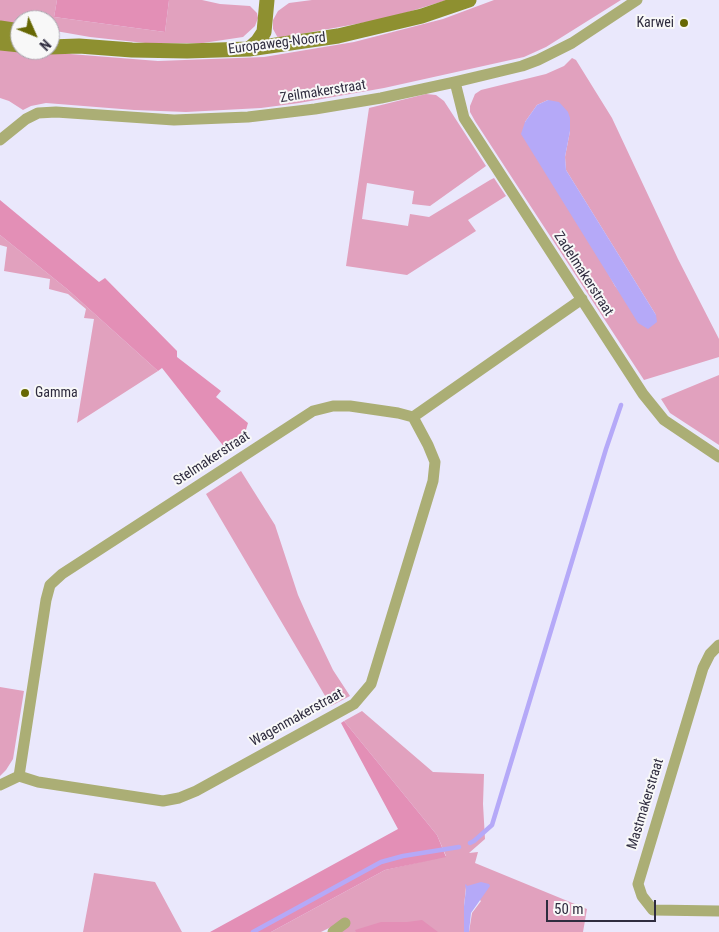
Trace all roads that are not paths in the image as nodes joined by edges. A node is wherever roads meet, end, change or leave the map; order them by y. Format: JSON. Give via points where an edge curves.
{"nodes":[{"id":1,"x":267,"y":0,"type":"edge"},
{"id":2,"x":469,"y":0,"type":"edge"},
{"id":3,"x":637,"y":0,"type":"edge"},
{"id":4,"x":60,"y":40,"type":"edge"},
{"id":5,"x":79,"y":46,"type":"junction"},
{"id":6,"x":60,"y":47,"type":"edge"},
{"id":7,"x":249,"y":49,"type":"junction"},
{"id":8,"x":455,"y":82,"type":"junction"},
{"id":9,"x":0,"y":140,"type":"edge"},
{"id":10,"x":582,"y":299,"type":"junction"},
{"id":11,"x":413,"y":417,"type":"junction"},
{"id":12,"x":719,"y":456,"type":"edge"},
{"id":13,"x":719,"y":645,"type":"edge"},
{"id":14,"x":20,"y":776,"type":"junction"},
{"id":15,"x":0,"y":785,"type":"edge"},
{"id":16,"x":719,"y":911,"type":"edge"},
{"id":17,"x":345,"y":923,"type":"dead end"},
{"id":18,"x":333,"y":932,"type":"edge"}],
"edges":[{"from":1,"to":7,"type":"main road","via":[[264,32]]},
{"from":2,"to":7,"type":"main road","name":"Europaweg-Noord","via":[[422,16],[338,36]]},
{"from":3,"to":8,"type":"street","name":"Zeilmakerstraat","via":[[572,43],[538,60]]},
{"from":4,"to":5,"type":"main road","name":"Europaweg-Noord"},
{"from":5,"to":6,"type":"main road","name":"Europaweg-Noord"},
{"from":5,"to":7,"type":"main road","name":"Europaweg-Noord","via":[[187,52]]},
{"from":8,"to":9,"type":"street","name":"Zeilmakerstraat","via":[[381,98],[248,117],[174,120],[38,113]]},
{"from":8,"to":10,"type":"street","name":"Zadelmakerstraat","via":[[464,118]]},
{"from":10,"to":11,"type":"street"},
{"from":10,"to":12,"type":"street","name":"Zadelmakerstraat","via":[[656,412]]},
{"from":11,"to":14,"type":"street","name":"Stelmakerstraat","via":[[350,406],[313,411],[62,574],[50,586],[46,600]]},
{"from":11,"to":14,"type":"street","name":"Wagenmakerstraat","via":[[435,462],[433,481],[371,684],[354,704],[179,798],[163,801],[38,782]]},
{"from":13,"to":16,"type":"street","name":"Mastmakerstraat","via":[[703,668],[638,884],[652,910]]},
{"from":14,"to":15,"type":"street"},
{"from":17,"to":18,"type":"street"}]}
